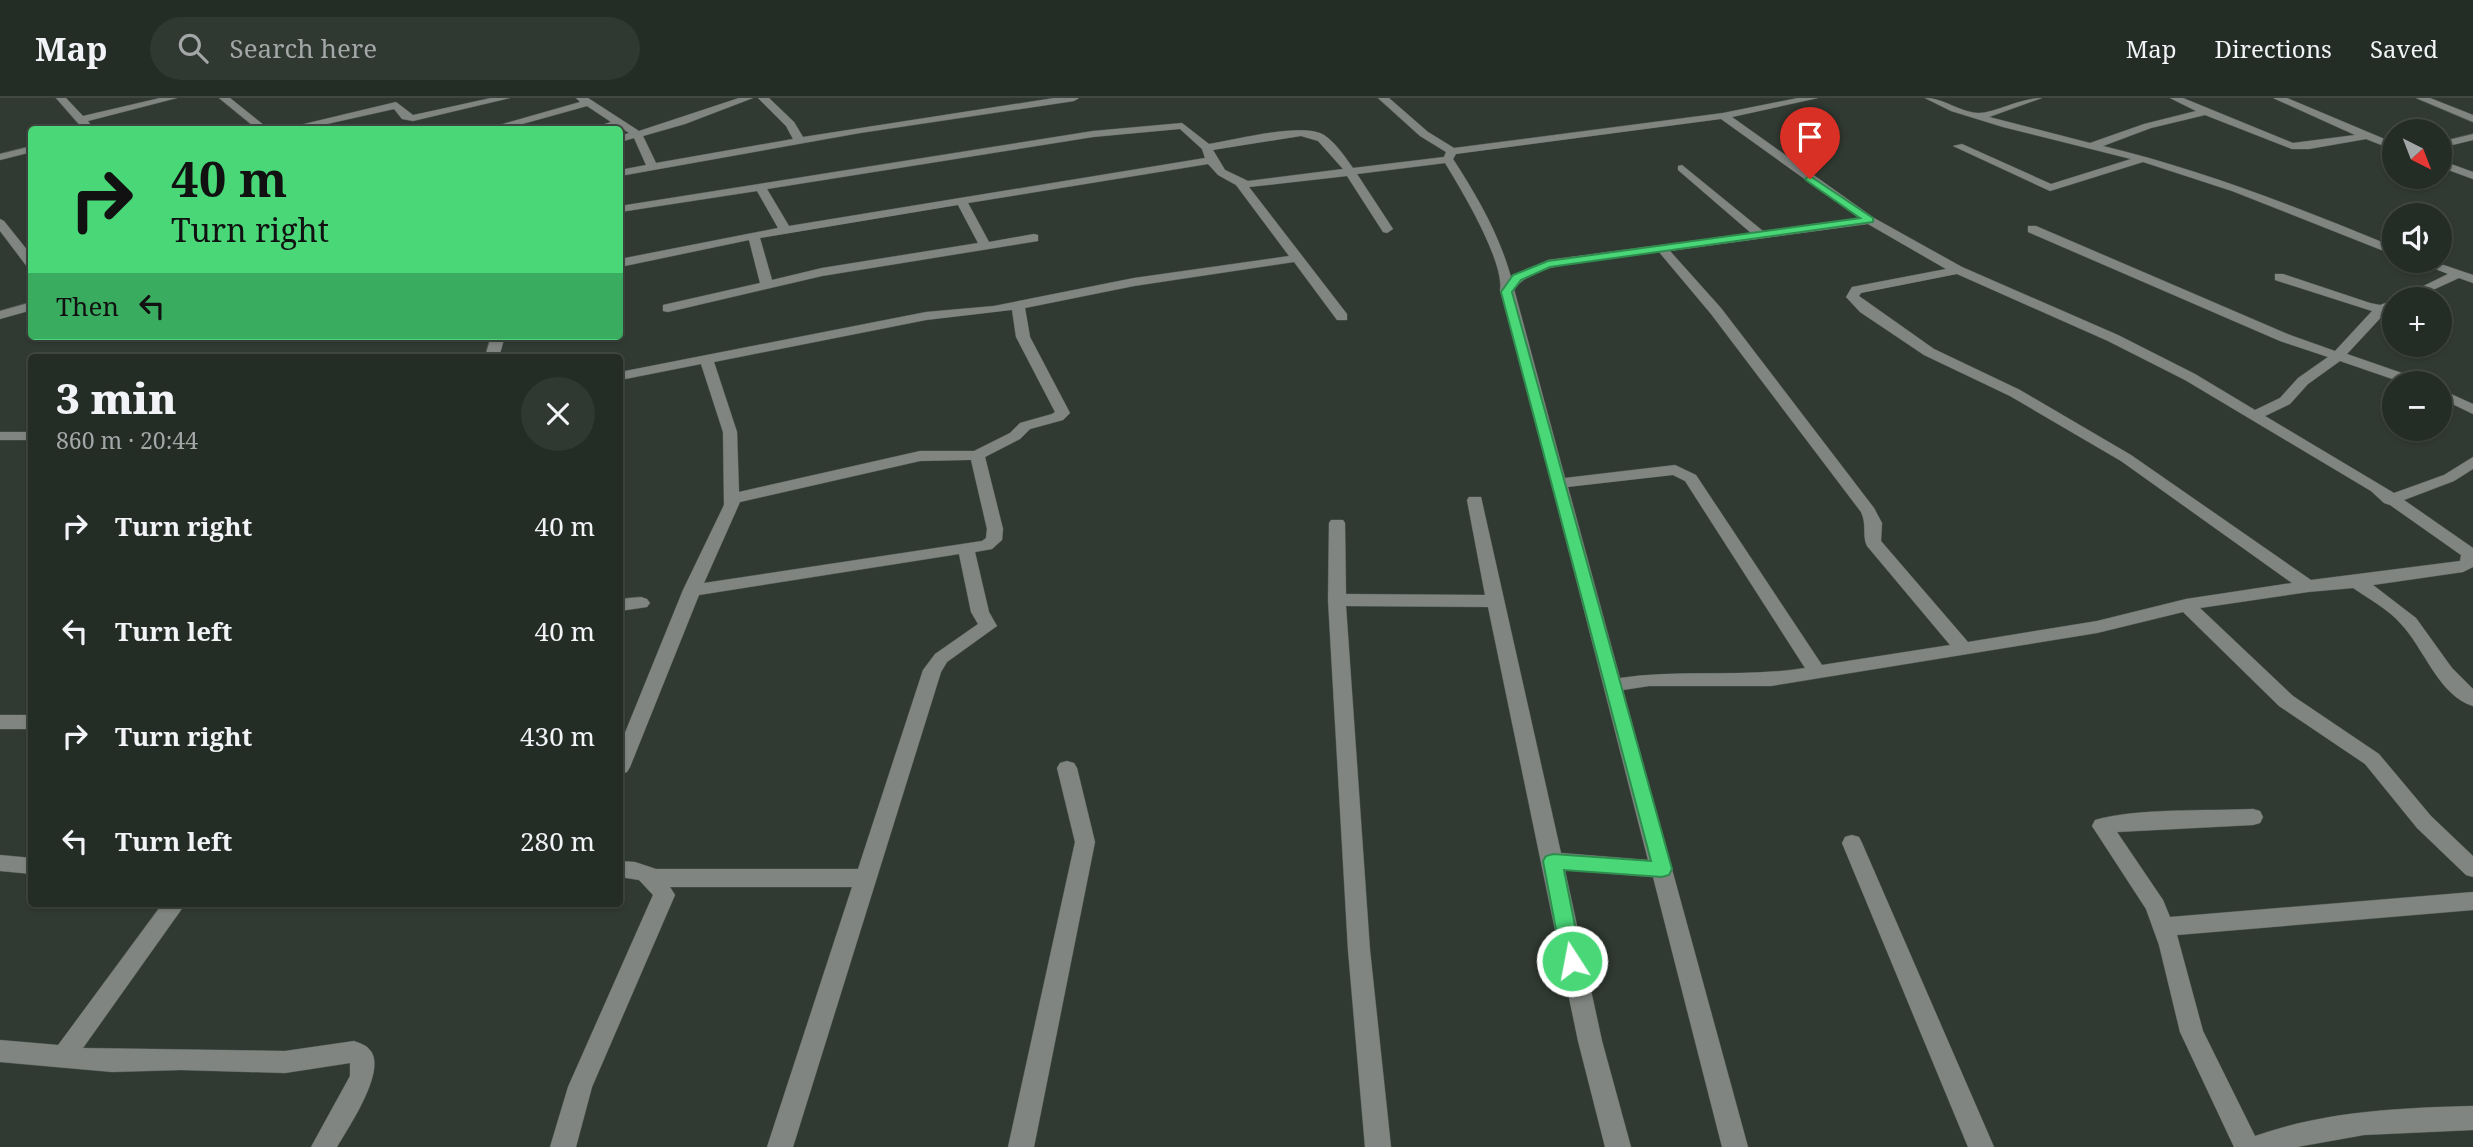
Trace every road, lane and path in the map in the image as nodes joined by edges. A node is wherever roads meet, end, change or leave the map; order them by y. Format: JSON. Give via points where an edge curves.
{"nodes":[{"id":1,"x":61,"y":98,"type":"edge"},
{"id":2,"x":172,"y":98,"type":"edge"},
{"id":3,"x":223,"y":98,"type":"edge"},
{"id":4,"x":505,"y":98,"type":"edge"},
{"id":5,"x":748,"y":98,"type":"edge"},
{"id":6,"x":763,"y":98,"type":"edge"},
{"id":7,"x":1074,"y":98,"type":"edge"},
{"id":8,"x":1383,"y":98,"type":"edge"},
{"id":9,"x":1813,"y":98,"type":"edge"},
{"id":10,"x":1930,"y":98,"type":"edge"},
{"id":11,"x":2037,"y":98,"type":"edge"},
{"id":12,"x":2175,"y":98,"type":"edge"},
{"id":13,"x":2278,"y":98,"type":"edge"},
{"id":14,"x":2421,"y":98,"type":"edge"},
{"id":15,"x":583,"y":99,"type":"edge"},
{"id":16,"x":444,"y":112,"type":"junction"},
{"id":17,"x":2206,"y":112,"type":"junction"},
{"id":18,"x":1723,"y":116,"type":"junction"},
{"id":19,"x":1980,"y":116,"type":"junction"},
{"id":20,"x":2473,"y":119,"type":"edge"},
{"id":21,"x":81,"y":120,"type":"junction"},
{"id":22,"x":433,"y":123,"type":"dead end"},
{"id":23,"x":617,"y":123,"type":"junction"},
{"id":24,"x":86,"y":126,"type":"edge"},
{"id":25,"x":260,"y":126,"type":"edge"},
{"id":26,"x":302,"y":126,"type":"edge"},
{"id":27,"x":499,"y":126,"type":"edge"},
{"id":28,"x":606,"y":126,"type":"edge"},
{"id":29,"x":622,"y":126,"type":"edge"},
{"id":30,"x":623,"y":126,"type":"edge"},
{"id":31,"x":637,"y":134,"type":"junction"},
{"id":32,"x":2365,"y":136,"type":"junction"},
{"id":33,"x":2473,"y":137,"type":"edge"},
{"id":34,"x":623,"y":138,"type":"edge"},
{"id":35,"x":800,"y":141,"type":"junction"},
{"id":36,"x":2382,"y":142,"type":"edge"},
{"id":37,"x":2452,"y":142,"type":"edge"},
{"id":38,"x":1958,"y":146,"type":"dead end"},
{"id":39,"x":2091,"y":146,"type":"junction"},
{"id":40,"x":28,"y":150,"type":"edge"},
{"id":41,"x":1209,"y":154,"type":"junction"},
{"id":42,"x":1450,"y":155,"type":"junction"},
{"id":43,"x":0,"y":157,"type":"edge"},
{"id":44,"x":2142,"y":159,"type":"junction"},
{"id":45,"x":653,"y":168,"type":"junction"},
{"id":46,"x":1682,"y":168,"type":"dead end"},
{"id":47,"x":2452,"y":168,"type":"edge"},
{"id":48,"x":1349,"y":172,"type":"junction"},
{"id":49,"x":623,"y":173,"type":"edge"},
{"id":50,"x":2473,"y":176,"type":"edge"},
{"id":51,"x":1240,"y":183,"type":"junction"},
{"id":52,"x":760,"y":187,"type":"junction"},
{"id":53,"x":962,"y":202,"type":"junction"},
{"id":54,"x":623,"y":209,"type":"edge"},
{"id":55,"x":1870,"y":220,"type":"junction"},
{"id":56,"x":0,"y":223,"type":"edge"},
{"id":57,"x":1387,"y":229,"type":"dead end"},
{"id":58,"x":2032,"y":229,"type":"dead end"},
{"id":59,"x":786,"y":231,"type":"junction"},
{"id":60,"x":1761,"y":234,"type":"junction"},
{"id":61,"x":754,"y":236,"type":"junction"},
{"id":62,"x":28,"y":238,"type":"edge"},
{"id":63,"x":1034,"y":238,"type":"dead end"},
{"id":64,"x":15,"y":242,"type":"junction"},
{"id":65,"x":985,"y":246,"type":"junction"},
{"id":66,"x":2382,"y":246,"type":"edge"},
{"id":67,"x":1662,"y":248,"type":"junction"},
{"id":68,"x":1297,"y":258,"type":"junction"},
{"id":69,"x":28,"y":260,"type":"edge"},
{"id":70,"x":623,"y":262,"type":"edge"},
{"id":71,"x":1958,"y":270,"type":"junction"},
{"id":72,"x":2452,"y":272,"type":"edge"},
{"id":73,"x":2459,"y":274,"type":"junction"},
{"id":74,"x":2279,"y":277,"type":"dead end"},
{"id":75,"x":2473,"y":279,"type":"edge"},
{"id":76,"x":767,"y":284,"type":"junction"},
{"id":77,"x":2430,"y":287,"type":"edge"},
{"id":78,"x":1507,"y":292,"type":"junction"},
{"id":79,"x":2382,"y":304,"type":"edge"},
{"id":80,"x":1018,"y":305,"type":"junction"},
{"id":81,"x":28,"y":307,"type":"edge"},
{"id":82,"x":668,"y":308,"type":"dead end"},
{"id":83,"x":2382,"y":312,"type":"edge"},
{"id":84,"x":0,"y":315,"type":"edge"},
{"id":85,"x":1342,"y":317,"type":"dead end"},
{"id":86,"x":2337,"y":357,"type":"junction"},
{"id":87,"x":707,"y":361,"type":"junction"},
{"id":88,"x":2382,"y":372,"type":"edge"},
{"id":89,"x":623,"y":375,"type":"edge"},
{"id":90,"x":2452,"y":399,"type":"edge"},
{"id":91,"x":2473,"y":410,"type":"edge"},
{"id":92,"x":2255,"y":415,"type":"junction"},
{"id":93,"x":0,"y":436,"type":"edge"},
{"id":94,"x":28,"y":436,"type":"edge"},
{"id":95,"x":977,"y":455,"type":"junction"},
{"id":96,"x":2469,"y":471,"type":"edge"},
{"id":97,"x":1559,"y":483,"type":"junction"},
{"id":98,"x":731,"y":499,"type":"junction"},
{"id":99,"x":1475,"y":500,"type":"dead end"},
{"id":100,"x":2390,"y":500,"type":"junction"},
{"id":101,"x":1337,"y":523,"type":"dead end"},
{"id":102,"x":966,"y":548,"type":"junction"},
{"id":103,"x":2356,"y":582,"type":"junction"},
{"id":104,"x":2308,"y":586,"type":"junction"},
{"id":105,"x":692,"y":590,"type":"junction"},
{"id":106,"x":1337,"y":600,"type":"junction"},
{"id":107,"x":1493,"y":601,"type":"junction"},
{"id":108,"x":641,"y":603,"type":"dead end"},
{"id":109,"x":623,"y":605,"type":"edge"},
{"id":110,"x":2186,"y":605,"type":"junction"},
{"id":111,"x":1964,"y":648,"type":"junction"},
{"id":112,"x":1816,"y":671,"type":"junction"},
{"id":113,"x":1613,"y":685,"type":"junction"},
{"id":114,"x":2473,"y":699,"type":"edge"},
{"id":115,"x":0,"y":722,"type":"edge"},
{"id":116,"x":28,"y":722,"type":"edge"},
{"id":117,"x":627,"y":732,"type":"edge"},
{"id":118,"x":623,"y":752,"type":"edge"},
{"id":119,"x":1067,"y":768,"type":"dead end"},
{"id":120,"x":2253,"y":817,"type":"dead end"},
{"id":121,"x":1852,"y":843,"type":"dead end"},
{"id":122,"x":1553,"y":861,"type":"junction"},
{"id":123,"x":0,"y":863,"type":"edge"},
{"id":124,"x":28,"y":866,"type":"edge"},
{"id":125,"x":623,"y":869,"type":"edge"},
{"id":126,"x":1662,"y":869,"type":"junction"},
{"id":127,"x":2473,"y":869,"type":"edge"},
{"id":128,"x":655,"y":878,"type":"junction"},
{"id":129,"x":865,"y":878,"type":"junction"},
{"id":130,"x":2473,"y":901,"type":"edge"},
{"id":131,"x":172,"y":907,"type":"edge"},
{"id":132,"x":2163,"y":927,"type":"junction"},
{"id":133,"x":0,"y":1051,"type":"edge"},
{"id":134,"x":63,"y":1057,"type":"junction"},
{"id":135,"x":2473,"y":1118,"type":"edge"},
{"id":136,"x":324,"y":1147,"type":"edge"},
{"id":137,"x":563,"y":1147,"type":"edge"},
{"id":138,"x":780,"y":1147,"type":"edge"},
{"id":139,"x":1021,"y":1147,"type":"edge"},
{"id":140,"x":1378,"y":1147,"type":"edge"},
{"id":141,"x":1618,"y":1147,"type":"edge"},
{"id":142,"x":1735,"y":1147,"type":"edge"},
{"id":143,"x":1981,"y":1147,"type":"edge"},
{"id":144,"x":2247,"y":1147,"type":"edge"},
{"id":145,"x":2258,"y":1147,"type":"edge"}],
"edges":[{"from":1,"to":21,"type":"street"},
{"from":2,"to":21,"type":"street"},
{"from":3,"to":25,"type":"street"},
{"from":4,"to":16,"type":"street"},
{"from":5,"to":31,"type":"street"},
{"from":6,"to":35,"type":"street","via":[[790,124]]},
{"from":7,"to":35,"type":"street"},
{"from":8,"to":42,"type":"street"},
{"from":9,"to":18,"type":"street"},
{"from":10,"to":19,"type":"street"},
{"from":11,"to":19,"type":"street"},
{"from":12,"to":17,"type":"street"},
{"from":13,"to":32,"type":"street"},
{"from":14,"to":20,"type":"street"},
{"from":15,"to":23,"type":"street"},
{"from":15,"to":27,"type":"street"},
{"from":16,"to":22,"type":"street"},
{"from":16,"to":26,"type":"street","via":[[406,117],[396,105]]},
{"from":17,"to":32,"type":"street","via":[[2292,145]]},
{"from":17,"to":39,"type":"street"},
{"from":18,"to":42,"type":"street"},
{"from":18,"to":55,"type":"street"},
{"from":19,"to":39,"type":"street"},
{"from":21,"to":24,"type":"street"},
{"from":23,"to":28,"type":"street"},
{"from":23,"to":29,"type":"street"},
{"from":30,"to":31,"type":"street"},
{"from":31,"to":34,"type":"street"},
{"from":31,"to":45,"type":"street"},
{"from":32,"to":36,"type":"street"},
{"from":33,"to":37,"type":"street"},
{"from":35,"to":45,"type":"street"},
{"from":38,"to":44,"type":"street","via":[[2050,188]]},
{"from":39,"to":44,"type":"street"},
{"from":40,"to":43,"type":"street"},
{"from":41,"to":48,"type":"street","via":[[1301,133],[1315,134]]},
{"from":41,"to":51,"type":"street","via":[[1223,174]]},
{"from":41,"to":52,"type":"street","via":[[1186,128],[1162,127]]},
{"from":41,"to":53,"type":"street"},
{"from":42,"to":48,"type":"street"},
{"from":42,"to":78,"type":"street","via":[[1499,256]]},
{"from":44,"to":66,"type":"street","via":[[2255,196]]},
{"from":45,"to":49,"type":"street"},
{"from":46,"to":60,"type":"street"},
{"from":47,"to":50,"type":"street"},
{"from":48,"to":51,"type":"street"},
{"from":48,"to":57,"type":"street"},
{"from":51,"to":68,"type":"street"},
{"from":52,"to":54,"type":"street"},
{"from":52,"to":59,"type":"street"},
{"from":53,"to":59,"type":"street"},
{"from":53,"to":65,"type":"street"},
{"from":55,"to":60,"type":"street"},
{"from":55,"to":71,"type":"street"},
{"from":56,"to":64,"type":"street"},
{"from":58,"to":86,"type":"street"},
{"from":59,"to":61,"type":"street"},
{"from":60,"to":67,"type":"street"},
{"from":61,"to":70,"type":"street"},
{"from":61,"to":76,"type":"street"},
{"from":62,"to":64,"type":"street"},
{"from":63,"to":65,"type":"street"},
{"from":64,"to":69,"type":"street"},
{"from":65,"to":76,"type":"street"},
{"from":67,"to":78,"type":"street","via":[[1548,264],[1517,277]]},
{"from":67,"to":111,"type":"street","via":[[1716,311],[1868,510],[1874,523],[1873,541]]},
{"from":68,"to":80,"type":"street"},
{"from":68,"to":85,"type":"street"},
{"from":71,"to":92,"type":"street","via":[[2113,338]]},
{"from":71,"to":104,"type":"street","via":[[1857,290],[1852,297],[1930,352],[2015,393],[2126,458]]},
{"from":72,"to":73,"type":"street"},
{"from":73,"to":75,"type":"street"},
{"from":73,"to":77,"type":"street"},
{"from":74,"to":79,"type":"street"},
{"from":76,"to":82,"type":"street"},
{"from":78,"to":97,"type":"street"},
{"from":80,"to":87,"type":"street","via":[[926,316]]},
{"from":80,"to":95,"type":"street","via":[[1023,337],[1063,413],[1028,424],[1015,436]]},
{"from":81,"to":84,"type":"street"},
{"from":83,"to":86,"type":"street"},
{"from":86,"to":88,"type":"street"},
{"from":86,"to":92,"type":"street","via":[[2303,381],[2285,401]]},
{"from":87,"to":89,"type":"street"},
{"from":87,"to":98,"type":"street","via":[[730,432]]},
{"from":90,"to":91,"type":"street"},
{"from":92,"to":100,"type":"street"},
{"from":93,"to":94,"type":"street"},
{"from":95,"to":98,"type":"street","via":[[920,456]]},
{"from":95,"to":102,"type":"street","via":[[994,540]]},
{"from":96,"to":100,"type":"street"},
{"from":97,"to":112,"type":"street","via":[[1675,470],[1685,473]]},
{"from":97,"to":113,"type":"street"},
{"from":98,"to":105,"type":"street"},
{"from":99,"to":107,"type":"street"},
{"from":100,"to":103,"type":"street","via":[[2469,554],[2468,563]]},
{"from":101,"to":106,"type":"street"},
{"from":102,"to":105,"type":"street"},
{"from":102,"to":129,"type":"street","via":[[980,612],[988,626],[941,658],[932,670]]},
{"from":103,"to":104,"type":"street"},
{"from":103,"to":114,"type":"street","via":[[2407,619],[2430,647],[2442,672]]},
{"from":104,"to":110,"type":"street"},
{"from":105,"to":117,"type":"street"},
{"from":106,"to":107,"type":"street"},
{"from":106,"to":140,"type":"street","via":[[1359,950]]},
{"from":107,"to":122,"type":"street"},
{"from":108,"to":109,"type":"street"},
{"from":110,"to":111,"type":"street","via":[[2097,627]]},
{"from":110,"to":127,"type":"street","via":[[2286,701],[2372,758],[2424,822]]},
{"from":111,"to":112,"type":"street"},
{"from":112,"to":113,"type":"street","via":[[1771,680],[1649,680]]},
{"from":113,"to":126,"type":"street"},
{"from":115,"to":116,"type":"street"},
{"from":117,"to":118,"type":"street"},
{"from":119,"to":139,"type":"street","via":[[1085,842]]},
{"from":120,"to":132,"type":"street","via":[[2102,826],[2155,906]]},
{"from":121,"to":143,"type":"street"},
{"from":122,"to":126,"type":"street"},
{"from":122,"to":141,"type":"street","via":[[1572,961]]},
{"from":123,"to":124,"type":"street"},
{"from":125,"to":128,"type":"street","via":[[637,869]]},
{"from":126,"to":142,"type":"street"},
{"from":128,"to":129,"type":"street"},
{"from":128,"to":137,"type":"street","via":[[664,895],[580,1087]]},
{"from":129,"to":138,"type":"street"},
{"from":130,"to":132,"type":"street"},
{"from":131,"to":134,"type":"street"},
{"from":132,"to":144,"type":"street","via":[[2192,1032]]},
{"from":133,"to":134,"type":"street"},
{"from":134,"to":136,"type":"street","via":[[285,1062],[354,1052],[362,1057],[362,1077]]},
{"from":135,"to":145,"type":"street","via":[[2370,1121],[2295,1133]]}]}
